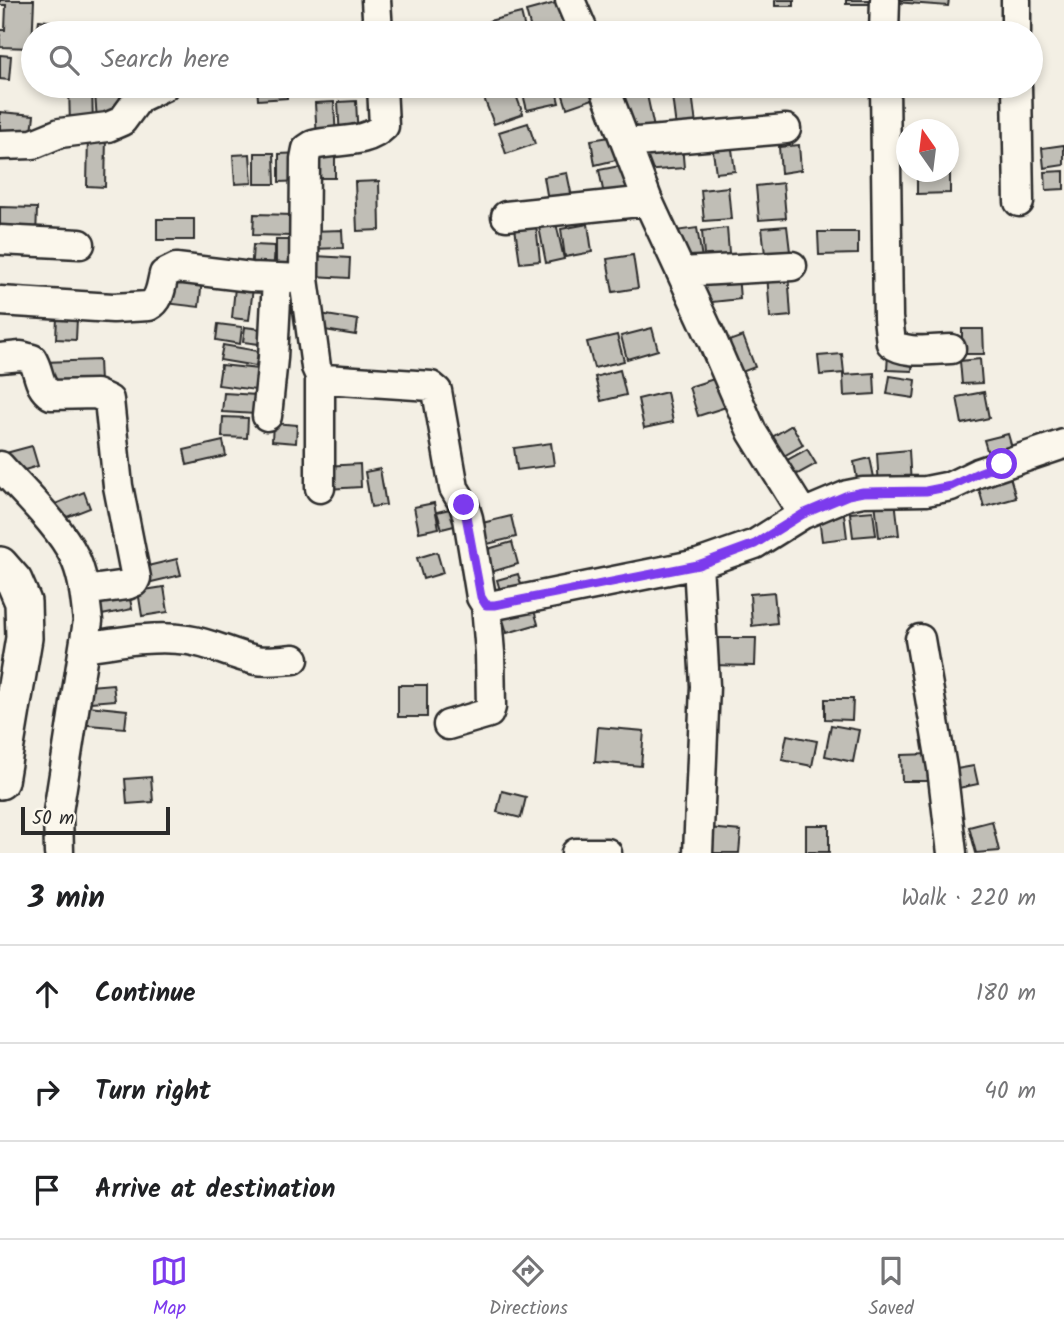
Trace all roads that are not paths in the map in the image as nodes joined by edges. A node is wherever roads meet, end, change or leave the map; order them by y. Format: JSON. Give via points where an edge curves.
{"nodes":[{"id":1,"x":376,"y":0,"type":"edge"},
{"id":2,"x":570,"y":0,"type":"edge"},
{"id":3,"x":885,"y":0,"type":"edge"},
{"id":4,"x":1016,"y":0,"type":"edge"},
{"id":5,"x":377,"y":21,"type":"edge"},
{"id":6,"x":575,"y":21,"type":"edge"},
{"id":7,"x":884,"y":21,"type":"edge"},
{"id":8,"x":1016,"y":21,"type":"edge"},
{"id":9,"x":139,"y":98,"type":"edge"},
{"id":10,"x":383,"y":98,"type":"edge"},
{"id":11,"x":609,"y":98,"type":"edge"},
{"id":12,"x":885,"y":98,"type":"edge"},
{"id":13,"x":1017,"y":98,"type":"edge"},
{"id":14,"x":786,"y":128,"type":"dead end"},
{"id":15,"x":626,"y":143,"type":"junction"},
{"id":16,"x":0,"y":145,"type":"edge"},
{"id":17,"x":648,"y":201,"type":"junction"},
{"id":18,"x":1019,"y":202,"type":"dead end"},
{"id":19,"x":506,"y":216,"type":"dead end"},
{"id":20,"x":0,"y":240,"type":"edge"},
{"id":21,"x":80,"y":244,"type":"dead end"},
{"id":22,"x":792,"y":266,"type":"dead end"},
{"id":23,"x":681,"y":272,"type":"junction"},
{"id":24,"x":290,"y":279,"type":"junction"},
{"id":25,"x":0,"y":301,"type":"edge"},
{"id":26,"x":951,"y":349,"type":"dead end"},
{"id":27,"x":0,"y":358,"type":"edge"},
{"id":28,"x":320,"y":376,"type":"junction"},
{"id":29,"x":267,"y":416,"type":"dead end"},
{"id":30,"x":1064,"y":444,"type":"edge"},
{"id":31,"x":0,"y":466,"type":"edge"},
{"id":32,"x":320,"y":488,"type":"dead end"},
{"id":33,"x":803,"y":514,"type":"junction"},
{"id":34,"x":0,"y":565,"type":"edge"},
{"id":35,"x":698,"y":565,"type":"junction"},
{"id":36,"x":84,"y":591,"type":"junction"},
{"id":37,"x":486,"y":605,"type":"junction"},
{"id":38,"x":920,"y":639,"type":"dead end"},
{"id":39,"x":84,"y":647,"type":"junction"},
{"id":40,"x":294,"y":659,"type":"dead end"},
{"id":41,"x":448,"y":725,"type":"dead end"},
{"id":42,"x":0,"y":781,"type":"edge"},
{"id":43,"x":59,"y":853,"type":"edge"},
{"id":44,"x":576,"y":853,"type":"edge"},
{"id":45,"x":607,"y":853,"type":"edge"},
{"id":46,"x":698,"y":853,"type":"edge"},
{"id":47,"x":952,"y":853,"type":"edge"}],
"edges":[{"from":1,"to":5,"type":"street"},
{"from":2,"to":6,"type":"street"},
{"from":3,"to":7,"type":"street"},
{"from":4,"to":8,"type":"street"},
{"from":9,"to":16,"type":"street","via":[[122,121],[108,127],[60,133],[33,144]]},
{"from":10,"to":24,"type":"street","via":[[384,126],[377,133],[307,149]]},
{"from":11,"to":15,"type":"street"},
{"from":12,"to":26,"type":"street","via":[[891,343],[905,349]]},
{"from":13,"to":18,"type":"street"},
{"from":14,"to":15,"type":"street"},
{"from":15,"to":17,"type":"street"},
{"from":17,"to":19,"type":"street"},
{"from":17,"to":23,"type":"street"},
{"from":20,"to":21,"type":"street"},
{"from":22,"to":23,"type":"street"},
{"from":23,"to":33,"type":"street","via":[[752,432]]},
{"from":24,"to":25,"type":"street","via":[[176,268],[164,274],[159,296],[149,306]]},
{"from":24,"to":28,"type":"street"},
{"from":24,"to":29,"type":"street","via":[[273,358]]},
{"from":27,"to":36,"type":"street","via":[[33,359],[40,384],[51,395],[96,394],[109,401],[118,486],[136,578],[127,585]]},
{"from":28,"to":32,"type":"street"},
{"from":28,"to":37,"type":"street","via":[[437,390],[454,488],[468,518]]},
{"from":30,"to":33,"type":"street","via":[[951,486],[863,492]]},
{"from":31,"to":36,"type":"street","via":[[74,554]]},
{"from":33,"to":35,"type":"street","via":[[755,544]]},
{"from":34,"to":42,"type":"main road","via":[[14,580],[23,602],[24,638]]},
{"from":35,"to":37,"type":"street"},
{"from":35,"to":46,"type":"street","via":[[705,686]]},
{"from":36,"to":39,"type":"street","via":[[88,621]]},
{"from":37,"to":41,"type":"street","via":[[491,707],[482,716]]},
{"from":38,"to":47,"type":"street"},
{"from":39,"to":40,"type":"street","via":[[184,639],[253,659]]},
{"from":39,"to":43,"type":"street","via":[[58,812]]},
{"from":44,"to":45,"type":"street"}]}
